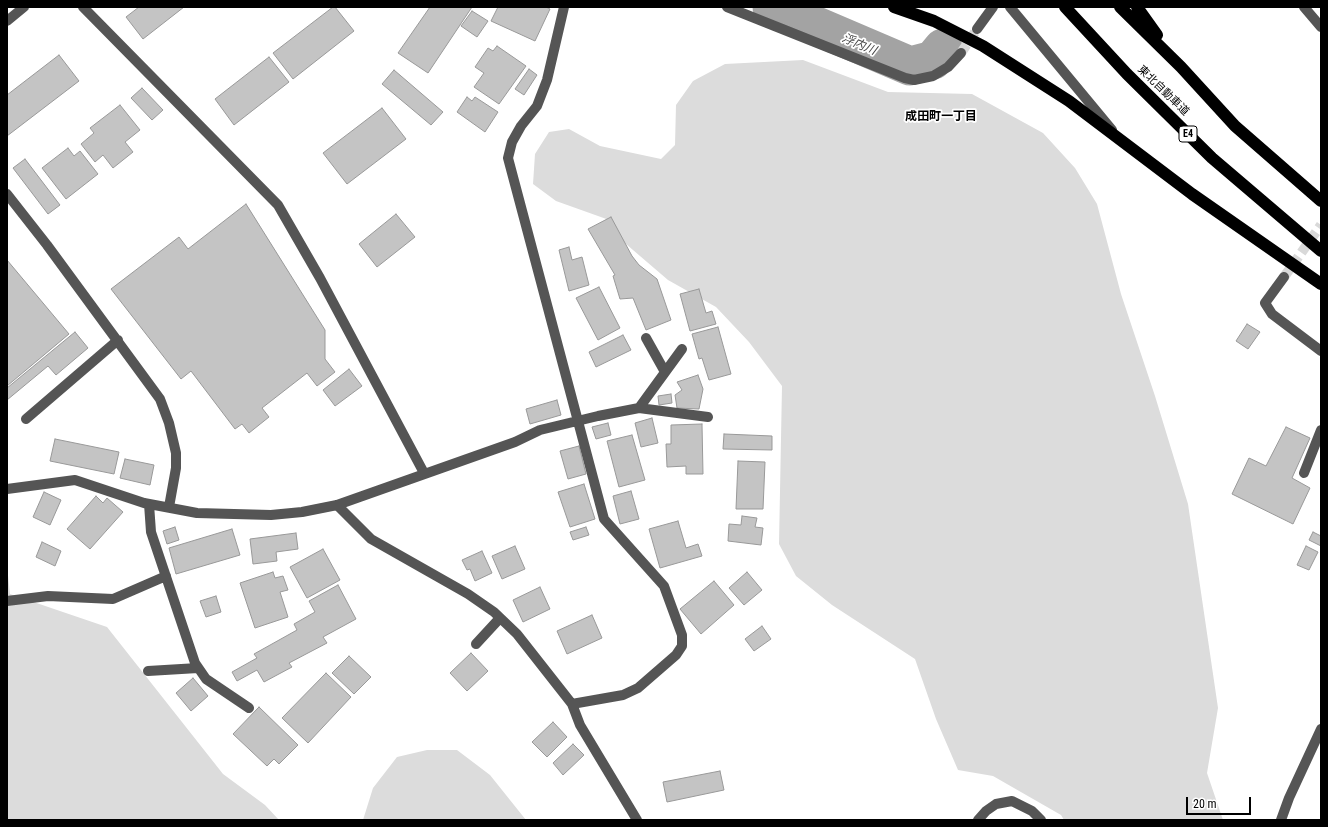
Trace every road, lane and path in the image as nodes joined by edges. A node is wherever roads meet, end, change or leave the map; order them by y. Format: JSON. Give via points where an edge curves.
{"nodes":[{"id":1,"x":24,"y":7,"type":"edge"},
{"id":2,"x":83,"y":7,"type":"edge"},
{"id":3,"x":564,"y":7,"type":"edge"},
{"id":4,"x":727,"y":7,"type":"edge"},
{"id":5,"x":894,"y":7,"type":"edge"},
{"id":6,"x":993,"y":7,"type":"edge"},
{"id":7,"x":1010,"y":7,"type":"edge"},
{"id":8,"x":1065,"y":7,"type":"edge"},
{"id":9,"x":1120,"y":7,"type":"edge"},
{"id":10,"x":1137,"y":7,"type":"edge"},
{"id":11,"x":1304,"y":7,"type":"edge"},
{"id":12,"x":7,"y":21,"type":"edge"},
{"id":13,"x":1321,"y":27,"type":"edge"},
{"id":14,"x":977,"y":29,"type":"tunnel mouth"},
{"id":15,"x":961,"y":53,"type":"tunnel mouth"},
{"id":16,"x":1180,"y":67,"type":"junction"},
{"id":17,"x":1117,"y":136,"type":"junction"},
{"id":18,"x":7,"y":194,"type":"edge"},
{"id":19,"x":1321,"y":201,"type":"edge"},
{"id":20,"x":1321,"y":251,"type":"edge"},
{"id":21,"x":1284,"y":277,"type":"tunnel mouth"},
{"id":22,"x":1321,"y":284,"type":"edge"},
{"id":23,"x":646,"y":338,"type":"dead end"},
{"id":24,"x":118,"y":340,"type":"junction"},
{"id":25,"x":682,"y":349,"type":"dead end"},
{"id":26,"x":1321,"y":351,"type":"edge"},
{"id":27,"x":665,"y":372,"type":"junction"},
{"id":28,"x":639,"y":408,"type":"junction"},
{"id":29,"x":708,"y":417,"type":"dead end"},
{"id":30,"x":26,"y":419,"type":"dead end"},
{"id":31,"x":577,"y":421,"type":"junction"},
{"id":32,"x":1321,"y":430,"type":"edge"},
{"id":33,"x":424,"y":473,"type":"junction"},
{"id":34,"x":1304,"y":473,"type":"dead end"},
{"id":35,"x":7,"y":489,"type":"edge"},
{"id":36,"x":149,"y":504,"type":"junction"},
{"id":37,"x":338,"y":505,"type":"junction"},
{"id":38,"x":169,"y":507,"type":"junction"},
{"id":39,"x":166,"y":576,"type":"junction"},
{"id":40,"x":7,"y":601,"type":"edge"},
{"id":41,"x":500,"y":618,"type":"junction"},
{"id":42,"x":476,"y":644,"type":"dead end"},
{"id":43,"x":198,"y":668,"type":"junction"},
{"id":44,"x":148,"y":671,"type":"dead end"},
{"id":45,"x":572,"y":704,"type":"junction"},
{"id":46,"x":249,"y":708,"type":"dead end"},
{"id":47,"x":1321,"y":730,"type":"edge"},
{"id":48,"x":637,"y":820,"type":"edge"},
{"id":49,"x":978,"y":820,"type":"edge"},
{"id":50,"x":1041,"y":820,"type":"edge"},
{"id":51,"x":1281,"y":820,"type":"edge"}],
"edges":[{"from":1,"to":12,"type":"street"},
{"from":2,"to":33,"type":"street","via":[[278,205]]},
{"from":3,"to":31,"type":"street","via":[[547,80],[537,106],[512,142],[508,158]]},
{"from":4,"to":15,"type":"street","via":[[914,80],[933,76],[948,67]]},
{"from":5,"to":17,"type":"highway","via":[[934,21],[983,46],[1069,100]]},
{"from":6,"to":14,"type":"street"},
{"from":7,"to":17,"type":"street"},
{"from":8,"to":20,"type":"highway","name":"東北自動車道","number":"E4","via":[[1127,74],[1212,158]]},
{"from":9,"to":16,"type":"highway"},
{"from":10,"to":16,"type":"highway"},
{"from":11,"to":13,"type":"street"},
{"from":16,"to":19,"type":"highway","via":[[1235,126]]},
{"from":17,"to":22,"type":"highway","via":[[1192,194]]},
{"from":18,"to":24,"type":"street"},
{"from":21,"to":26,"type":"street","via":[[1265,303],[1272,314]]},
{"from":23,"to":27,"type":"street"},
{"from":24,"to":30,"type":"street"},
{"from":24,"to":38,"type":"street","via":[[160,399],[169,423],[176,453]]},
{"from":25,"to":27,"type":"street"},
{"from":27,"to":28,"type":"street"},
{"from":28,"to":29,"type":"street"},
{"from":28,"to":31,"type":"street"},
{"from":31,"to":33,"type":"street","via":[[540,430],[515,442]]},
{"from":31,"to":45,"type":"street","via":[[604,519],[664,586],[682,635],[682,646],[676,655],[638,688],[623,696]]},
{"from":32,"to":34,"type":"street"},
{"from":33,"to":37,"type":"street"},
{"from":35,"to":36,"type":"street","via":[[75,480]]},
{"from":36,"to":38,"type":"street"},
{"from":36,"to":39,"type":"street","via":[[151,532]]},
{"from":37,"to":38,"type":"street","via":[[271,515],[197,513]]},
{"from":37,"to":41,"type":"street","via":[[371,539],[468,594]]},
{"from":39,"to":40,"type":"street","via":[[113,599],[48,596]]},
{"from":39,"to":43,"type":"street"},
{"from":41,"to":42,"type":"street"},
{"from":41,"to":45,"type":"street","via":[[517,634]]},
{"from":43,"to":44,"type":"street"},
{"from":43,"to":46,"type":"street","via":[[206,680]]},
{"from":45,"to":48,"type":"street","via":[[580,725]]},
{"from":47,"to":51,"type":"street","via":[[1288,798]]},
{"from":49,"to":50,"type":"street","via":[[996,804],[1012,801],[1032,811]]}]}
